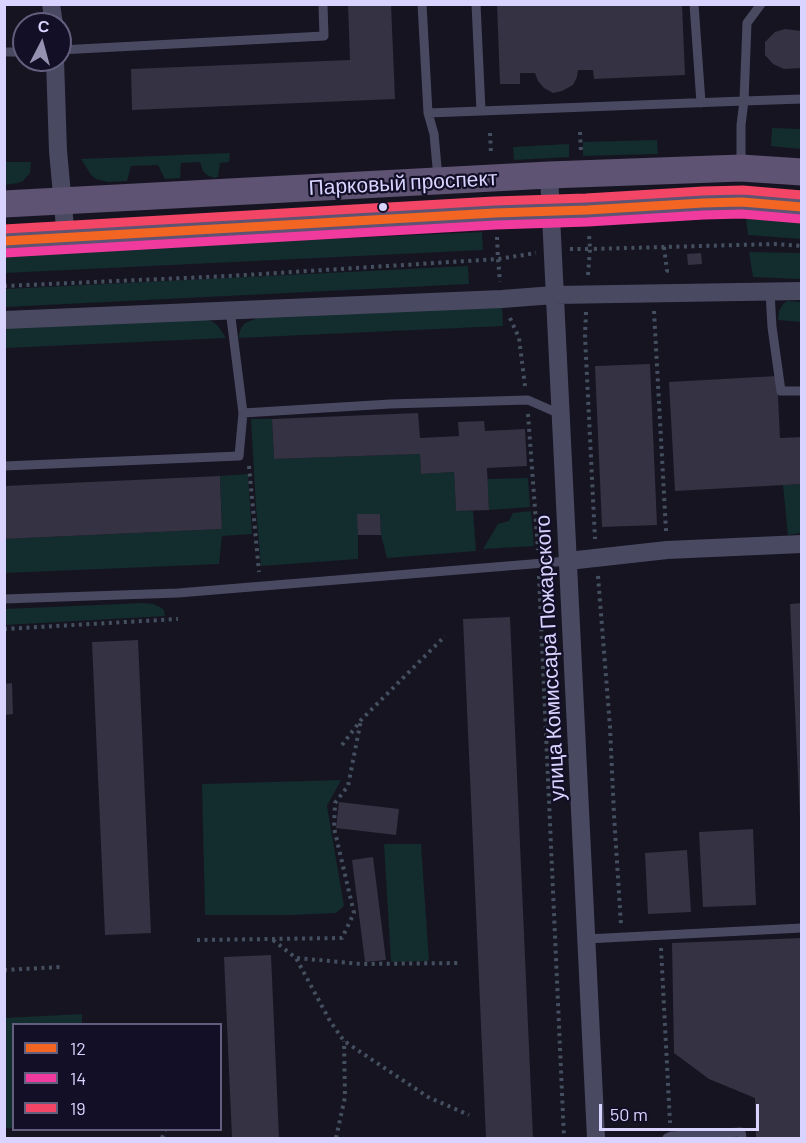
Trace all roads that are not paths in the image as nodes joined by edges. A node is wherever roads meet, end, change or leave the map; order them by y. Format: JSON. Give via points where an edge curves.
{"nodes":[{"id":1,"x":323,"y":4,"type":"edge"},
{"id":2,"x":422,"y":4,"type":"edge"},
{"id":3,"x":476,"y":4,"type":"edge"},
{"id":4,"x":694,"y":4,"type":"edge"},
{"id":5,"x":761,"y":4,"type":"edge"},
{"id":6,"x":72,"y":49,"type":"edge"},
{"id":7,"x":55,"y":72,"type":"edge"},
{"id":8,"x":801,"y":99,"type":"edge"},
{"id":9,"x":744,"y":101,"type":"junction"},
{"id":10,"x":701,"y":103,"type":"junction"},
{"id":11,"x":481,"y":111,"type":"junction"},
{"id":12,"x":429,"y":113,"type":"junction"},
{"id":13,"x":741,"y":168,"type":"junction"},
{"id":14,"x":801,"y":172,"type":"edge"},
{"id":15,"x":549,"y":175,"type":"junction"},
{"id":16,"x":438,"y":181,"type":"junction"},
{"id":17,"x":63,"y":202,"type":"junction"},
{"id":18,"x":4,"y":204,"type":"edge"},
{"id":19,"x":801,"y":207,"type":"edge"},
{"id":20,"x":550,"y":211,"type":"junction"},
{"id":21,"x":66,"y":238,"type":"junction"},
{"id":22,"x":4,"y":241,"type":"edge"},
{"id":23,"x":801,"y":291,"type":"edge"},
{"id":24,"x":770,"y":292,"type":"junction"},
{"id":25,"x":555,"y":295,"type":"junction"},
{"id":26,"x":230,"y":310,"type":"junction"},
{"id":27,"x":4,"y":320,"type":"edge"},
{"id":28,"x":801,"y":391,"type":"edge"},
{"id":29,"x":243,"y":413,"type":"junction"},
{"id":30,"x":560,"y":414,"type":"junction"},
{"id":31,"x":4,"y":466,"type":"edge"},
{"id":32,"x":801,"y":544,"type":"edge"},
{"id":33,"x":568,"y":561,"type":"junction"},
{"id":34,"x":4,"y":599,"type":"edge"},
{"id":35,"x":801,"y":928,"type":"edge"},
{"id":36,"x":586,"y":939,"type":"junction"},
{"id":37,"x":669,"y":1137,"type":"edge"},
{"id":38,"x":596,"y":1138,"type":"edge"},
{"id":39,"x":742,"y":1138,"type":"edge"}],
"edges":[{"from":1,"to":6,"type":"lane","via":[[324,36]]},
{"from":2,"to":12,"type":"lane"},
{"from":3,"to":11,"type":"lane"},
{"from":4,"to":10,"type":"lane"},
{"from":5,"to":9,"type":"lane","via":[[747,23]]},
{"from":7,"to":17,"type":"street"},
{"from":8,"to":9,"type":"lane"},
{"from":9,"to":10,"type":"lane"},
{"from":9,"to":13,"type":"lane"},
{"from":10,"to":11,"type":"lane"},
{"from":11,"to":12,"type":"lane"},
{"from":12,"to":16,"type":"lane"},
{"from":13,"to":14,"type":"main road","name":"Парковый проспект"},
{"from":13,"to":15,"type":"main road","name":"Парковый проспект"},
{"from":15,"to":16,"type":"main road","name":"Парковый проспект"},
{"from":15,"to":20,"type":"street","name":"улица Комиссара Пожарского"},
{"from":16,"to":17,"type":"main road","name":"Парковый проспект"},
{"from":17,"to":18,"type":"main road","name":"Парковый проспект"},
{"from":17,"to":21,"type":"street"},
{"from":19,"to":20,"type":"main road","name":"Парковый проспект","via":[[741,202]]},
{"from":20,"to":21,"type":"main road","name":"Парковый проспект"},
{"from":20,"to":25,"type":"street","name":"улица Комиссара Пожарского"},
{"from":21,"to":22,"type":"main road","name":"Парковый проспект"},
{"from":23,"to":24,"type":"street"},
{"from":24,"to":25,"type":"street"},
{"from":24,"to":28,"type":"lane","via":[[781,391]]},
{"from":25,"to":26,"type":"street"},
{"from":25,"to":30,"type":"street","name":"улица Комиссара Пожарского"},
{"from":26,"to":27,"type":"street"},
{"from":26,"to":29,"type":"lane"},
{"from":29,"to":30,"type":"lane","via":[[528,400]]},
{"from":29,"to":31,"type":"lane","via":[[239,456]]},
{"from":30,"to":33,"type":"street","name":"улица Комиссара Пожарского"},
{"from":32,"to":33,"type":"street","via":[[667,550]]},
{"from":33,"to":34,"type":"lane","via":[[178,593]]},
{"from":33,"to":36,"type":"street","name":"улица Комиссара Пожарского"},
{"from":35,"to":36,"type":"lane"},
{"from":36,"to":38,"type":"street","name":"улица Комиссара Пожарского"},
{"from":37,"to":39,"type":"lane","via":[[741,1132]]}]}
